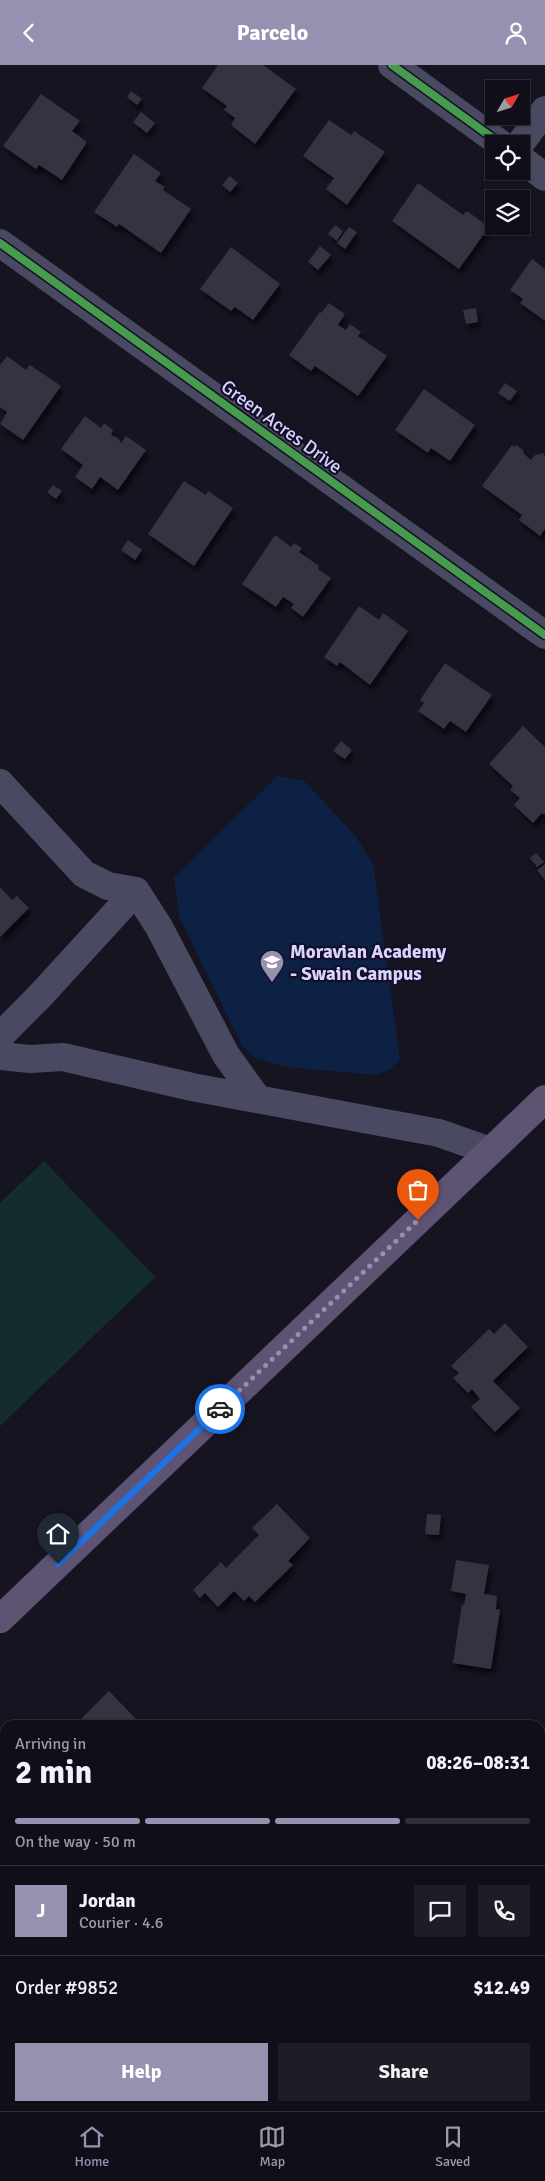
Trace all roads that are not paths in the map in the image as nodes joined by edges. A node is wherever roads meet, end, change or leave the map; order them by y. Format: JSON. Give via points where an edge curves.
{"nodes":[{"id":1,"x":392,"y":65,"type":"edge"},
{"id":2,"x":545,"y":110,"type":"edge"},
{"id":3,"x":489,"y":135,"type":"edge"},
{"id":4,"x":527,"y":135,"type":"edge"},
{"id":5,"x":530,"y":166,"type":"edge"},
{"id":6,"x":545,"y":177,"type":"edge"},
{"id":7,"x":0,"y":243,"type":"edge"},
{"id":8,"x":545,"y":635,"type":"edge"},
{"id":9,"x":0,"y":783,"type":"edge"},
{"id":10,"x":136,"y":891,"type":"junction"},
{"id":11,"x":0,"y":1036,"type":"edge"},
{"id":12,"x":0,"y":1056,"type":"edge"},
{"id":13,"x":257,"y":1098,"type":"junction"},
{"id":14,"x":545,"y":1099,"type":"edge"},
{"id":15,"x":490,"y":1151,"type":"junction"},
{"id":16,"x":0,"y":1619,"type":"edge"}],
"edges":[{"from":1,"to":3,"type":"street"},
{"from":2,"to":4,"type":"street"},
{"from":5,"to":6,"type":"street"},
{"from":7,"to":8,"type":"street","name":"Green Acres Drive"},
{"from":9,"to":10,"type":"street","via":[[84,874],[108,886]]},
{"from":10,"to":11,"type":"street"},
{"from":10,"to":13,"type":"street","via":[[159,927],[226,1055]]},
{"from":12,"to":13,"type":"street","via":[[30,1059],[63,1057],[192,1087]]},
{"from":13,"to":15,"type":"street","via":[[439,1133]]},
{"from":14,"to":15,"type":"main road"},
{"from":15,"to":16,"type":"main road"}]}
